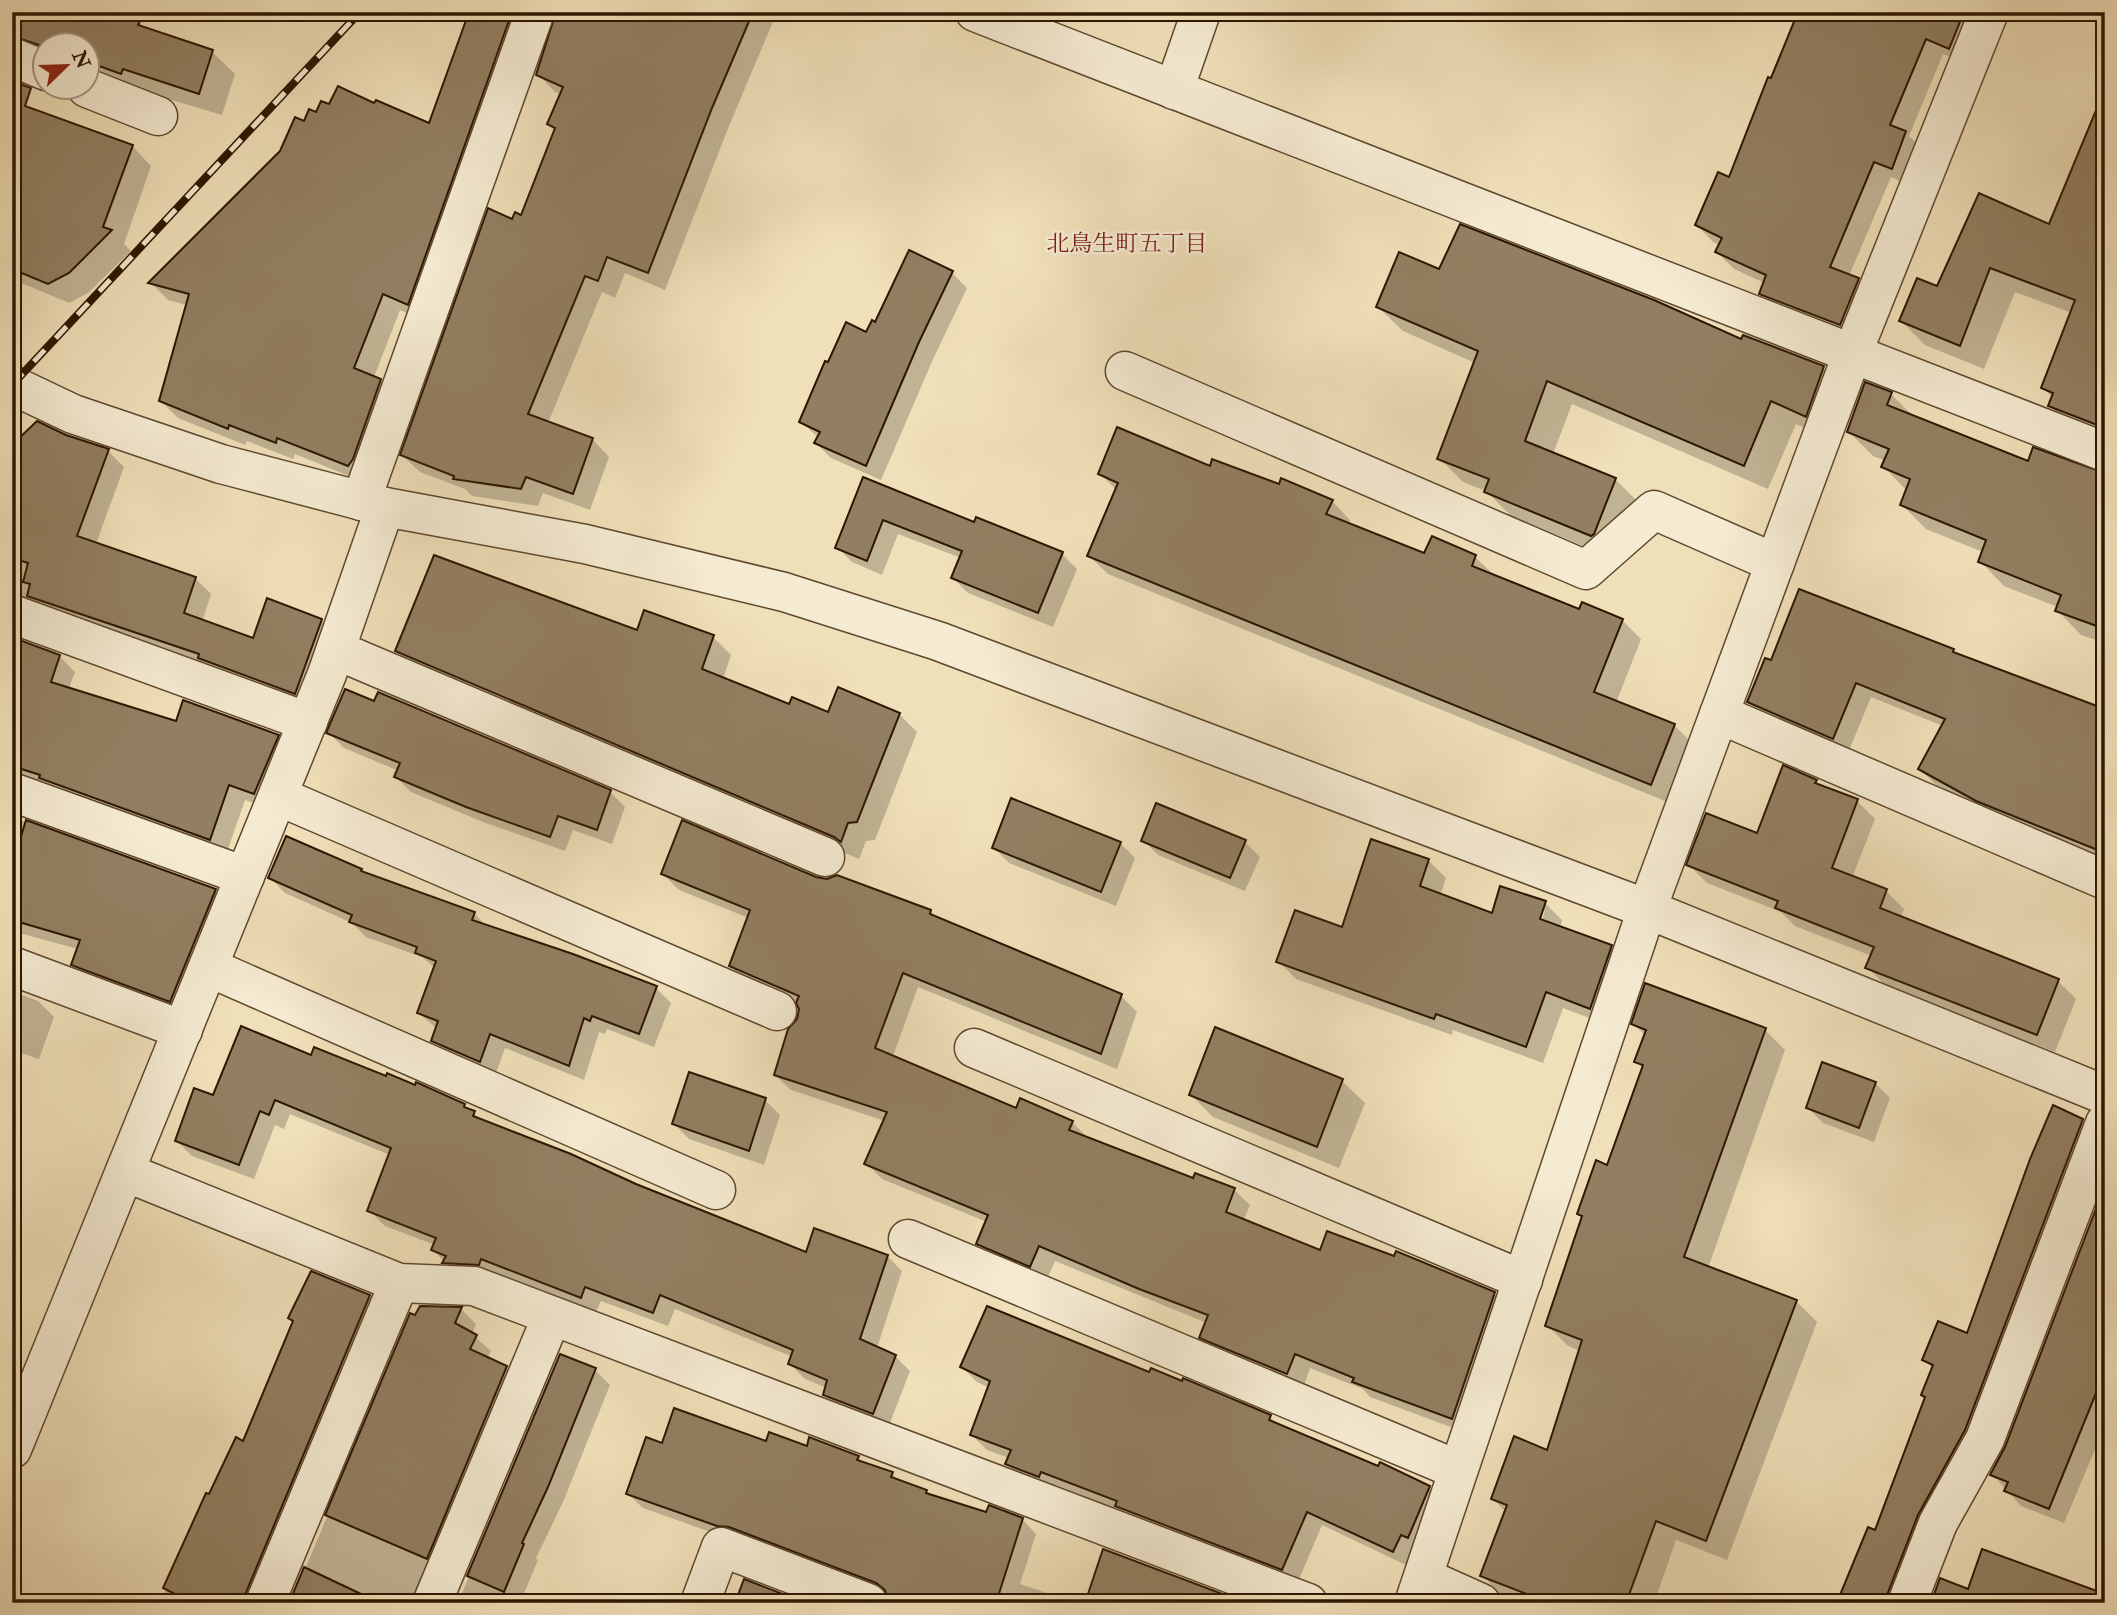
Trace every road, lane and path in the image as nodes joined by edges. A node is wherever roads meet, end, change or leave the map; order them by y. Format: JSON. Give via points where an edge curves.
{"nodes":[{"id":1,"x":535,"y":12,"type":"edge"},
{"id":2,"x":975,"y":12,"type":"edge"},
{"id":3,"x":1201,"y":12,"type":"edge"},
{"id":4,"x":1989,"y":12,"type":"edge"},
{"id":5,"x":12,"y":57,"type":"edge"},
{"id":6,"x":32,"y":65,"type":"edge"},
{"id":7,"x":1174,"y":90,"type":"junction"},
{"id":8,"x":102,"y":94,"type":"edge"},
{"id":9,"x":158,"y":116,"type":"dead end"},
{"id":10,"x":1853,"y":352,"type":"junction"},
{"id":11,"x":1125,"y":371,"type":"dead end"},
{"id":12,"x":12,"y":385,"type":"edge"},
{"id":13,"x":2105,"y":452,"type":"edge"},
{"id":14,"x":373,"y":504,"type":"junction"},
{"id":15,"x":1775,"y":563,"type":"junction"},
{"id":16,"x":12,"y":614,"type":"edge"},
{"id":17,"x":336,"y":650,"type":"junction"},
{"id":18,"x":1719,"y":714,"type":"junction"},
{"id":19,"x":308,"y":722,"type":"junction"},
{"id":20,"x":12,"y":792,"type":"edge"},
{"id":21,"x":278,"y":796,"type":"junction"},
{"id":22,"x":825,"y":857,"type":"dead end"},
{"id":23,"x":246,"y":876,"type":"junction"},
{"id":24,"x":2105,"y":880,"type":"edge"},
{"id":25,"x":1647,"y":909,"type":"junction"},
{"id":26,"x":12,"y":966,"type":"edge"},
{"id":27,"x":208,"y":967,"type":"junction"},
{"id":28,"x":777,"y":1011,"type":"dead end"},
{"id":29,"x":183,"y":1030,"type":"junction"},
{"id":30,"x":974,"y":1048,"type":"dead end"},
{"id":31,"x":2105,"y":1095,"type":"edge"},
{"id":32,"x":2105,"y":1123,"type":"edge"},
{"id":33,"x":125,"y":1172,"type":"junction"},
{"id":34,"x":716,"y":1190,"type":"dead end"},
{"id":35,"x":908,"y":1239,"type":"dead end"},
{"id":36,"x":1522,"y":1280,"type":"junction"},
{"id":37,"x":399,"y":1283,"type":"junction"},
{"id":38,"x":552,"y":1315,"type":"junction"},
{"id":39,"x":12,"y":1449,"type":"edge"},
{"id":40,"x":1458,"y":1470,"type":"junction"},
{"id":41,"x":1418,"y":1590,"type":"edge"},
{"id":42,"x":265,"y":1603,"type":"edge"},
{"id":43,"x":432,"y":1603,"type":"edge"},
{"id":44,"x":700,"y":1603,"type":"edge"},
{"id":45,"x":867,"y":1603,"type":"edge"},
{"id":46,"x":1308,"y":1603,"type":"edge"},
{"id":47,"x":1481,"y":1603,"type":"edge"},
{"id":48,"x":1907,"y":1603,"type":"edge"}],
"edges":[{"from":1,"to":14,"type":"street"},
{"from":2,"to":7,"type":"street"},
{"from":3,"to":7,"type":"street"},
{"from":4,"to":10,"type":"street"},
{"from":5,"to":6,"type":"street"},
{"from":7,"to":10,"type":"street"},
{"from":8,"to":9,"type":"street"},
{"from":10,"to":13,"type":"street"},
{"from":10,"to":15,"type":"street"},
{"from":11,"to":15,"type":"street","via":[[1586,570],[1654,510]]},
{"from":12,"to":14,"type":"street","via":[[73,414],[221,464]]},
{"from":14,"to":17,"type":"street"},
{"from":14,"to":25,"type":"street","via":[[585,544],[784,592],[938,641]]},
{"from":15,"to":18,"type":"street"},
{"from":16,"to":19,"type":"street"},
{"from":17,"to":19,"type":"street"},
{"from":17,"to":22,"type":"street"},
{"from":18,"to":24,"type":"street"},
{"from":18,"to":25,"type":"street"},
{"from":19,"to":21,"type":"street"},
{"from":20,"to":23,"type":"street"},
{"from":21,"to":23,"type":"street"},
{"from":21,"to":28,"type":"street"},
{"from":23,"to":27,"type":"street"},
{"from":25,"to":31,"type":"street"},
{"from":25,"to":36,"type":"street"},
{"from":26,"to":29,"type":"street"},
{"from":27,"to":29,"type":"street"},
{"from":27,"to":34,"type":"street"},
{"from":29,"to":33,"type":"street"},
{"from":30,"to":36,"type":"street"},
{"from":32,"to":48,"type":"street","via":[[1985,1439],[1938,1522]]},
{"from":33,"to":37,"type":"street"},
{"from":33,"to":39,"type":"street"},
{"from":35,"to":40,"type":"street"},
{"from":36,"to":40,"type":"street"},
{"from":37,"to":38,"type":"street","via":[[474,1286]]},
{"from":37,"to":42,"type":"street"},
{"from":38,"to":43,"type":"street"},
{"from":38,"to":46,"type":"street"},
{"from":40,"to":41,"type":"street"},
{"from":41,"to":47,"type":"street"},
{"from":44,"to":45,"type":"street","via":[[721,1547]]}]}
